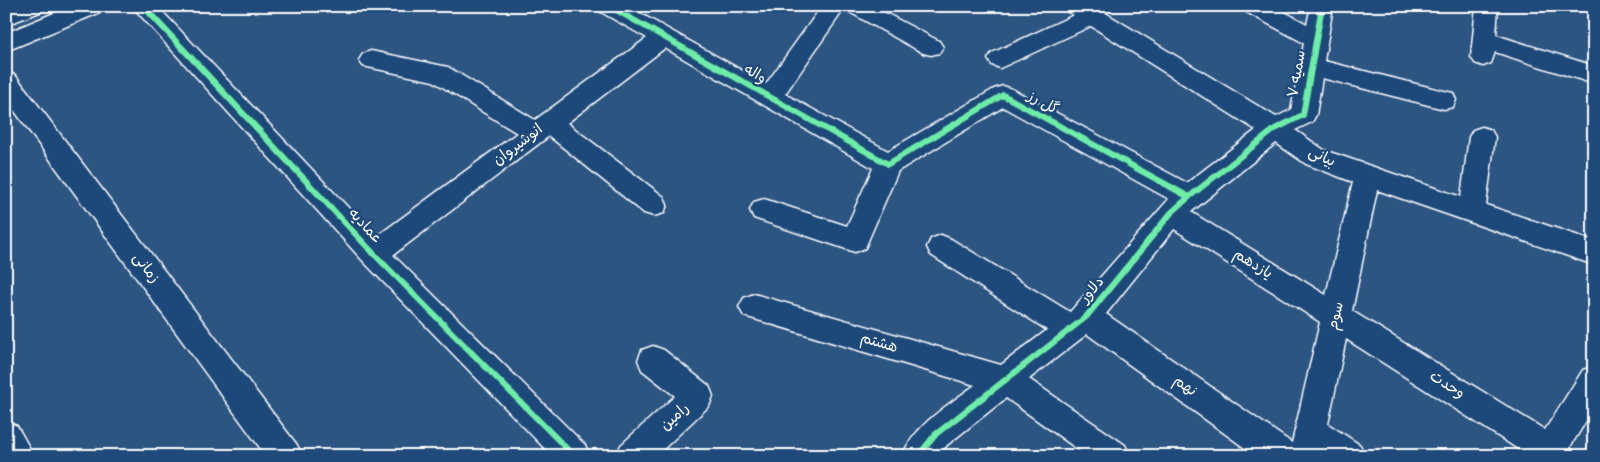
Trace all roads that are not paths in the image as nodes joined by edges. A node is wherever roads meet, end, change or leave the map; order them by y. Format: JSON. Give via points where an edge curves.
{"nodes":[{"id":1,"x":32,"y":6,"type":"edge"},
{"id":2,"x":93,"y":6,"type":"edge"},
{"id":3,"x":143,"y":6,"type":"edge"},
{"id":4,"x":834,"y":6,"type":"edge"},
{"id":5,"x":853,"y":6,"type":"edge"},
{"id":6,"x":1254,"y":6,"type":"edge"},
{"id":7,"x":1322,"y":6,"type":"edge"},
{"id":8,"x":1487,"y":6,"type":"edge"},
{"id":9,"x":621,"y":9,"type":"edge"},
{"id":10,"x":1084,"y":11,"type":"edge"},
{"id":11,"x":6,"y":17,"type":"edge"},
{"id":12,"x":664,"y":37,"type":"junction"},
{"id":13,"x":1316,"y":40,"type":"junction"},
{"id":14,"x":6,"y":43,"type":"edge"},
{"id":15,"x":931,"y":47,"type":"dead end"},
{"id":16,"x":1000,"y":59,"type":"dead end"},
{"id":17,"x":371,"y":60,"type":"dead end"},
{"id":18,"x":1311,"y":67,"type":"junction"},
{"id":19,"x":1594,"y":74,"type":"edge"},
{"id":20,"x":6,"y":81,"type":"edge"},
{"id":21,"x":770,"y":97,"type":"junction"},
{"id":22,"x":1444,"y":100,"type":"dead end"},
{"id":23,"x":542,"y":127,"type":"junction"},
{"id":24,"x":1275,"y":129,"type":"junction"},
{"id":25,"x":1482,"y":137,"type":"dead end"},
{"id":26,"x":888,"y":164,"type":"junction"},
{"id":27,"x":1367,"y":176,"type":"junction"},
{"id":28,"x":654,"y":205,"type":"dead end"},
{"id":29,"x":1180,"y":205,"type":"junction"},
{"id":30,"x":764,"y":210,"type":"dead end"},
{"id":31,"x":1472,"y":212,"type":"junction"},
{"id":32,"x":941,"y":247,"type":"dead end"},
{"id":33,"x":1594,"y":253,"type":"edge"},
{"id":34,"x":374,"y":254,"type":"junction"},
{"id":35,"x":754,"y":307,"type":"dead end"},
{"id":36,"x":1336,"y":315,"type":"junction"},
{"id":37,"x":1078,"y":323,"type":"junction"},
{"id":38,"x":653,"y":360,"type":"dead end"},
{"id":39,"x":1005,"y":380,"type":"junction"},
{"id":40,"x":1594,"y":380,"type":"edge"},
{"id":41,"x":6,"y":438,"type":"edge"},
{"id":42,"x":1308,"y":443,"type":"edge"},
{"id":43,"x":1552,"y":454,"type":"edge"},
{"id":44,"x":18,"y":456,"type":"edge"},
{"id":45,"x":286,"y":456,"type":"edge"},
{"id":46,"x":574,"y":456,"type":"edge"},
{"id":47,"x":632,"y":456,"type":"edge"},
{"id":48,"x":918,"y":456,"type":"edge"},
{"id":49,"x":1114,"y":456,"type":"edge"},
{"id":50,"x":1283,"y":456,"type":"edge"},
{"id":51,"x":1350,"y":456,"type":"edge"}],
"edges":[{"from":1,"to":11,"type":"street"},
{"from":2,"to":14,"type":"street"},
{"from":3,"to":34,"type":"street","name":"عمادیه"},
{"from":4,"to":21,"type":"street"},
{"from":5,"to":15,"type":"street"},
{"from":6,"to":13,"type":"street"},
{"from":7,"to":13,"type":"street","name":"سمیه ۷"},
{"from":8,"to":19,"type":"street","via":[[1484,49]]},
{"from":9,"to":12,"type":"street","name":"واله"},
{"from":10,"to":16,"type":"street"},
{"from":10,"to":24,"type":"street","name":"بیانی"},
{"from":12,"to":21,"type":"street","name":"واله"},
{"from":12,"to":23,"type":"street","name":"انوشیروان"},
{"from":13,"to":18,"type":"street","name":"سمیه ۷"},
{"from":17,"to":23,"type":"street","via":[[439,73]]},
{"from":18,"to":22,"type":"street"},
{"from":18,"to":24,"type":"street","name":"سمیه ۷","via":[[1303,115]]},
{"from":20,"to":45,"type":"street","name":"زمانی"},
{"from":21,"to":26,"type":"street","name":"واله"},
{"from":23,"to":28,"type":"street"},
{"from":23,"to":34,"type":"street","name":"انوشیروان"},
{"from":24,"to":27,"type":"street","name":"بیانی","via":[[1315,157]]},
{"from":24,"to":29,"type":"street","name":"دلاور"},
{"from":25,"to":31,"type":"street"},
{"from":26,"to":29,"type":"street","name":"گل رز","via":[[1003,96]]},
{"from":26,"to":30,"type":"street","via":[[855,240]]},
{"from":27,"to":31,"type":"street","name":"بیانی"},
{"from":27,"to":36,"type":"street","name":"سوم"},
{"from":29,"to":36,"type":"street","name":"یازدهم"},
{"from":29,"to":37,"type":"street","name":"دلاور"},
{"from":31,"to":33,"type":"street","name":"بیانی"},
{"from":32,"to":37,"type":"street","name":"نهم"},
{"from":34,"to":46,"type":"street","name":"عمادیه"},
{"from":35,"to":39,"type":"street","name":"هشتم"},
{"from":36,"to":42,"type":"street","name":"سوم"},
{"from":36,"to":43,"type":"street","name":"وحدت"},
{"from":37,"to":39,"type":"street","name":"دلاور"},
{"from":37,"to":50,"type":"street","name":"نهم"},
{"from":38,"to":47,"type":"street","name":"رامین","via":[[698,396]]},
{"from":39,"to":48,"type":"street","name":"دلاور","via":[[936,434]]},
{"from":39,"to":49,"type":"street","name":"هشتم"},
{"from":40,"to":43,"type":"street"},
{"from":41,"to":44,"type":"street"},
{"from":42,"to":51,"type":"street"}]}
